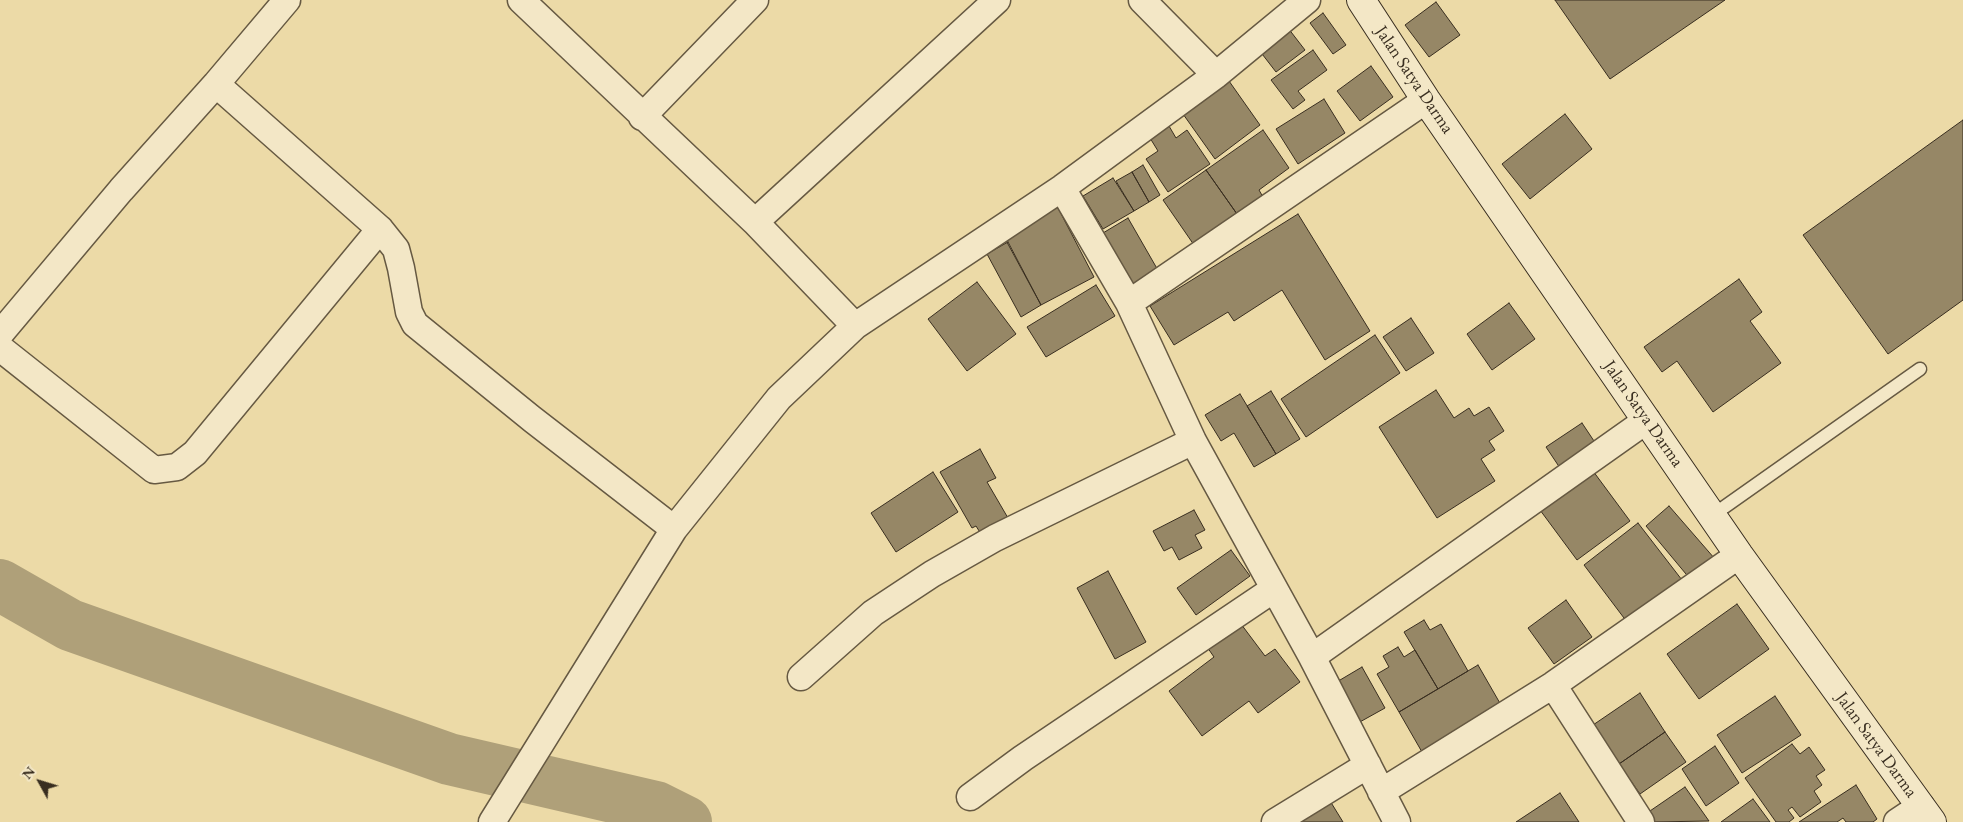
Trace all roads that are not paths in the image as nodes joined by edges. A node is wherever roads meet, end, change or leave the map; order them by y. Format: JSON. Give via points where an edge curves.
{"nodes":[{"id":1,"x":287,"y":0,"type":"edge"},
{"id":2,"x":521,"y":0,"type":"edge"},
{"id":3,"x":755,"y":0,"type":"edge"},
{"id":4,"x":997,"y":0,"type":"edge"},
{"id":5,"x":1142,"y":0,"type":"edge"},
{"id":6,"x":1308,"y":0,"type":"edge"},
{"id":7,"x":1361,"y":0,"type":"edge"},
{"id":8,"x":1216,"y":76,"type":"junction"},
{"id":9,"x":216,"y":84,"type":"junction"},
{"id":10,"x":1426,"y":100,"type":"junction"},
{"id":11,"x":642,"y":117,"type":"junction"},
{"id":12,"x":1062,"y":188,"type":"junction"},
{"id":13,"x":755,"y":222,"type":"junction"},
{"id":14,"x":380,"y":229,"type":"junction"},
{"id":15,"x":1129,"y":303,"type":"junction"},
{"id":16,"x":855,"y":326,"type":"junction"},
{"id":17,"x":0,"y":334,"type":"edge"},
{"id":18,"x":0,"y":348,"type":"edge"},
{"id":19,"x":1920,"y":369,"type":"dead end"},
{"id":20,"x":1647,"y":420,"type":"junction"},
{"id":21,"x":1194,"y":441,"type":"junction"},
{"id":22,"x":1713,"y":515,"type":"junction"},
{"id":23,"x":674,"y":528,"type":"junction"},
{"id":24,"x":1739,"y":555,"type":"junction"},
{"id":25,"x":1274,"y":589,"type":"junction"},
{"id":26,"x":1312,"y":657,"type":"junction"},
{"id":27,"x":801,"y":677,"type":"dead end"},
{"id":28,"x":1553,"y":686,"type":"junction"},
{"id":29,"x":1368,"y":765,"type":"junction"},
{"id":30,"x":1381,"y":792,"type":"junction"},
{"id":31,"x":970,"y":797,"type":"dead end"},
{"id":32,"x":1926,"y":814,"type":"edge"},
{"id":33,"x":492,"y":822,"type":"edge"},
{"id":34,"x":1275,"y":822,"type":"edge"},
{"id":35,"x":1397,"y":822,"type":"edge"},
{"id":36,"x":1641,"y":822,"type":"edge"},
{"id":37,"x":1897,"y":822,"type":"edge"}],
"edges":[{"from":1,"to":9,"type":"street"},
{"from":2,"to":11,"type":"street"},
{"from":3,"to":11,"type":"street"},
{"from":4,"to":13,"type":"street"},
{"from":5,"to":8,"type":"street"},
{"from":6,"to":8,"type":"street"},
{"from":7,"to":10,"type":"main road","name":"Jalan Satya Darma"},
{"from":8,"to":12,"type":"street"},
{"from":9,"to":14,"type":"street"},
{"from":9,"to":17,"type":"street","via":[[121,190]]},
{"from":10,"to":15,"type":"street"},
{"from":10,"to":20,"type":"main road","name":"Jalan Satya Darma"},
{"from":11,"to":13,"type":"street"},
{"from":12,"to":15,"type":"street"},
{"from":12,"to":16,"type":"street"},
{"from":13,"to":16,"type":"street"},
{"from":14,"to":18,"type":"street","via":[[195,454],[177,467],[154,470]]},
{"from":14,"to":23,"type":"street","via":[[396,250],[409,312],[415,324]]},
{"from":15,"to":21,"type":"street"},
{"from":16,"to":23,"type":"street","via":[[779,398]]},
{"from":19,"to":22,"type":"lane"},
{"from":20,"to":22,"type":"main road","name":"Jalan Satya Darma"},
{"from":20,"to":26,"type":"street"},
{"from":21,"to":25,"type":"street"},
{"from":21,"to":27,"type":"street","via":[[995,538],[932,574],[873,612]]},
{"from":22,"to":24,"type":"main road","name":"Jalan Satya Darma"},
{"from":23,"to":33,"type":"street"},
{"from":24,"to":28,"type":"street"},
{"from":24,"to":32,"type":"main road","name":"Jalan Satya Darma"},
{"from":25,"to":26,"type":"street"},
{"from":25,"to":31,"type":"street"},
{"from":26,"to":29,"type":"street"},
{"from":28,"to":30,"type":"street"},
{"from":28,"to":36,"type":"street"},
{"from":29,"to":30,"type":"street"},
{"from":29,"to":34,"type":"street"},
{"from":30,"to":35,"type":"street"},
{"from":32,"to":37,"type":"street"}]}
